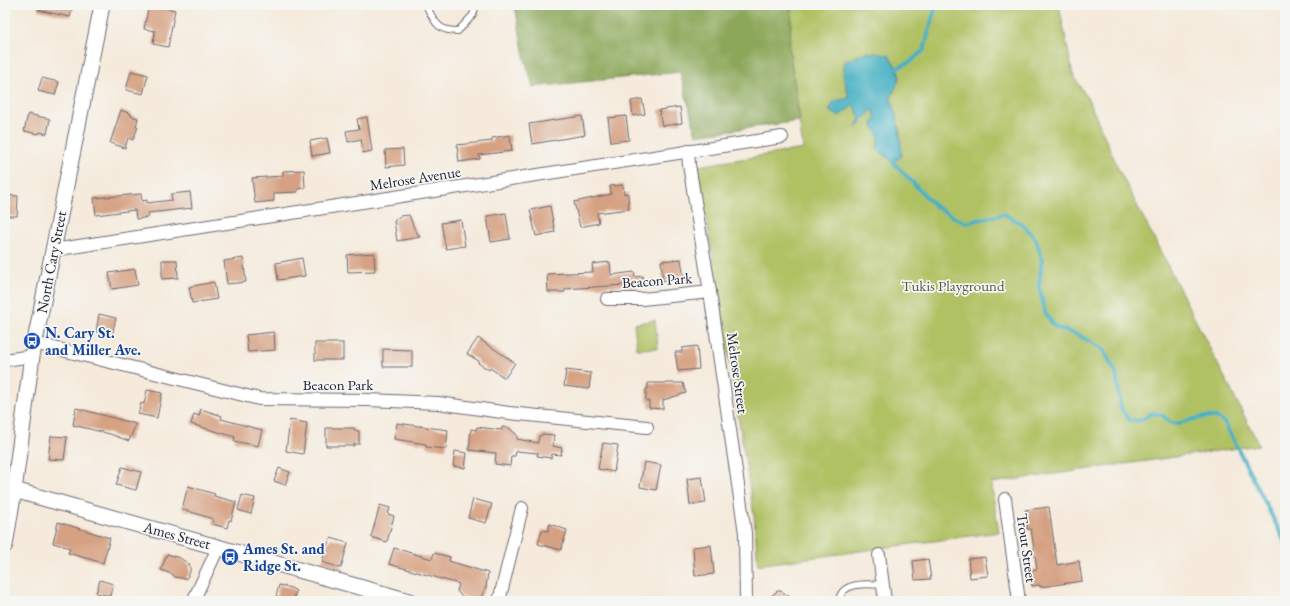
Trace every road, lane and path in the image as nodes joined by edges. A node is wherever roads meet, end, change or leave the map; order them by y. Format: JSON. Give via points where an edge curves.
{"nodes":[{"id":1,"x":102,"y":5,"type":"edge"},
{"id":2,"x":426,"y":5,"type":"edge"},
{"id":3,"x":476,"y":5,"type":"edge"},
{"id":4,"x":782,"y":137,"type":"dead end"},
{"id":5,"x":688,"y":152,"type":"junction"},
{"id":6,"x":53,"y":250,"type":"junction"},
{"id":7,"x":710,"y":292,"type":"junction"},
{"id":8,"x":607,"y":299,"type":"dead end"},
{"id":9,"x":33,"y":350,"type":"junction"},
{"id":10,"x":5,"y":360,"type":"edge"},
{"id":11,"x":647,"y":427,"type":"dead end"},
{"id":12,"x":14,"y":490,"type":"junction"},
{"id":13,"x":1005,"y":500,"type":"dead end"},
{"id":14,"x":522,"y":508,"type":"dead end"},
{"id":15,"x":6,"y":537,"type":"edge"},
{"id":16,"x":218,"y":546,"type":"junction"},
{"id":17,"x":879,"y":555,"type":"dead end"},
{"id":18,"x":883,"y":584,"type":"junction"},
{"id":19,"x":387,"y":598,"type":"edge"},
{"id":20,"x":193,"y":601,"type":"edge"},
{"id":21,"x":409,"y":601,"type":"edge"},
{"id":22,"x":499,"y":601,"type":"edge"},
{"id":23,"x":746,"y":601,"type":"edge"},
{"id":24,"x":840,"y":601,"type":"edge"},
{"id":25,"x":885,"y":601,"type":"edge"},
{"id":26,"x":1018,"y":601,"type":"edge"}],
"edges":[{"from":1,"to":6,"type":"street","name":"North Cary Street"},
{"from":2,"to":3,"type":"lane","via":[[440,28],[458,31],[473,15]]},
{"from":4,"to":5,"type":"street","name":"Melrose Avenue"},
{"from":5,"to":6,"type":"street","name":"Melrose Avenue"},
{"from":5,"to":7,"type":"street","name":"Melrose Street"},
{"from":6,"to":9,"type":"street","name":"North Cary Street"},
{"from":7,"to":8,"type":"street","name":"Beacon Park","via":[[642,299]]},
{"from":7,"to":23,"type":"street","name":"Melrose Street","via":[[745,533]]},
{"from":9,"to":10,"type":"street"},
{"from":9,"to":11,"type":"street","name":"Beacon Park","via":[[258,399],[438,403]]},
{"from":9,"to":12,"type":"street","name":"North Cary Street"},
{"from":12,"to":15,"type":"street","name":"North Cary Street"},
{"from":12,"to":16,"type":"street","name":"Ames Street"},
{"from":13,"to":26,"type":"street","name":"Trout Street"},
{"from":14,"to":22,"type":"street"},
{"from":16,"to":19,"type":"street","name":"Ames Street"},
{"from":16,"to":20,"type":"street"},
{"from":17,"to":18,"type":"street"},
{"from":18,"to":24,"type":"lane","via":[[848,587],[840,595]]},
{"from":18,"to":25,"type":"street"},
{"from":19,"to":21,"type":"street","name":"Ames Street"}]}
